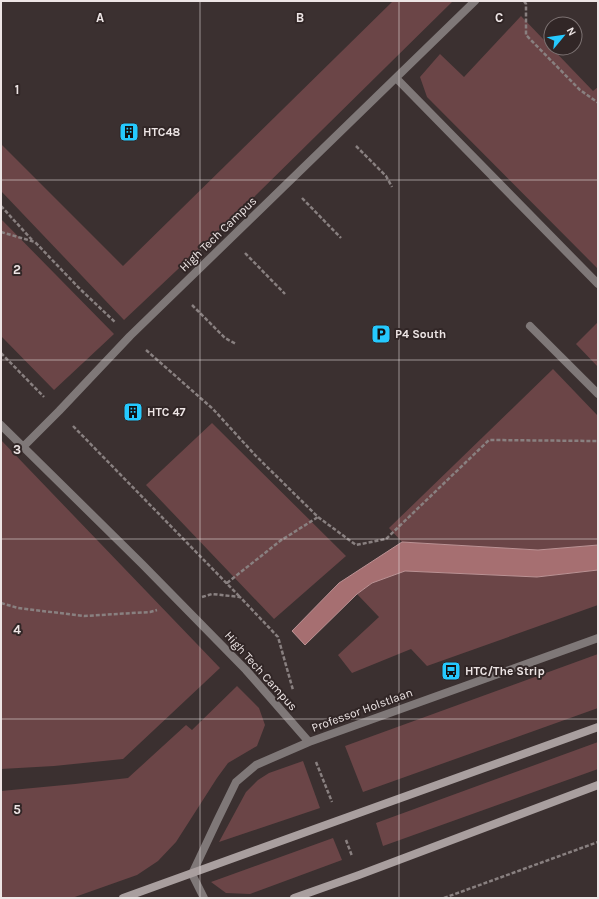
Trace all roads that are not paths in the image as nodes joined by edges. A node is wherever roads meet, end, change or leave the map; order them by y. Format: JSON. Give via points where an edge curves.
{"nodes":[{"id":1,"x":475,"y":1,"type":"edge"},
{"id":2,"x":396,"y":78,"type":"junction"},
{"id":3,"x":598,"y":284,"type":"edge"},
{"id":4,"x":530,"y":326,"type":"dead end"},
{"id":5,"x":598,"y":394,"type":"edge"},
{"id":6,"x":1,"y":425,"type":"edge"},
{"id":7,"x":23,"y":448,"type":"junction"},
{"id":8,"x":598,"y":638,"type":"edge"},
{"id":9,"x":598,"y":727,"type":"edge"},
{"id":10,"x":309,"y":742,"type":"junction"},
{"id":11,"x":598,"y":785,"type":"edge"},
{"id":12,"x":192,"y":874,"type":"junction"},
{"id":13,"x":123,"y":898,"type":"edge"},
{"id":14,"x":204,"y":898,"type":"edge"},
{"id":15,"x":294,"y":898,"type":"edge"}],
"edges":[{"from":1,"to":2,"type":"street","name":"High Tech Campus"},
{"from":2,"to":3,"type":"street"},
{"from":2,"to":7,"type":"street","name":"High Tech Campus","via":[[130,336]]},
{"from":4,"to":5,"type":"street"},
{"from":6,"to":7,"type":"street","name":"High Tech Campus"},
{"from":7,"to":10,"type":"street","name":"High Tech Campus","via":[[180,602],[246,670]]},
{"from":8,"to":10,"type":"street","name":"Professor Holstlaan"},
{"from":9,"to":12,"type":"main road"},
{"from":10,"to":12,"type":"street","name":"Professor Holstlaan","via":[[256,765],[236,782]]},
{"from":11,"to":15,"type":"main road"},
{"from":12,"to":13,"type":"main road"},
{"from":12,"to":14,"type":"street"}]}
